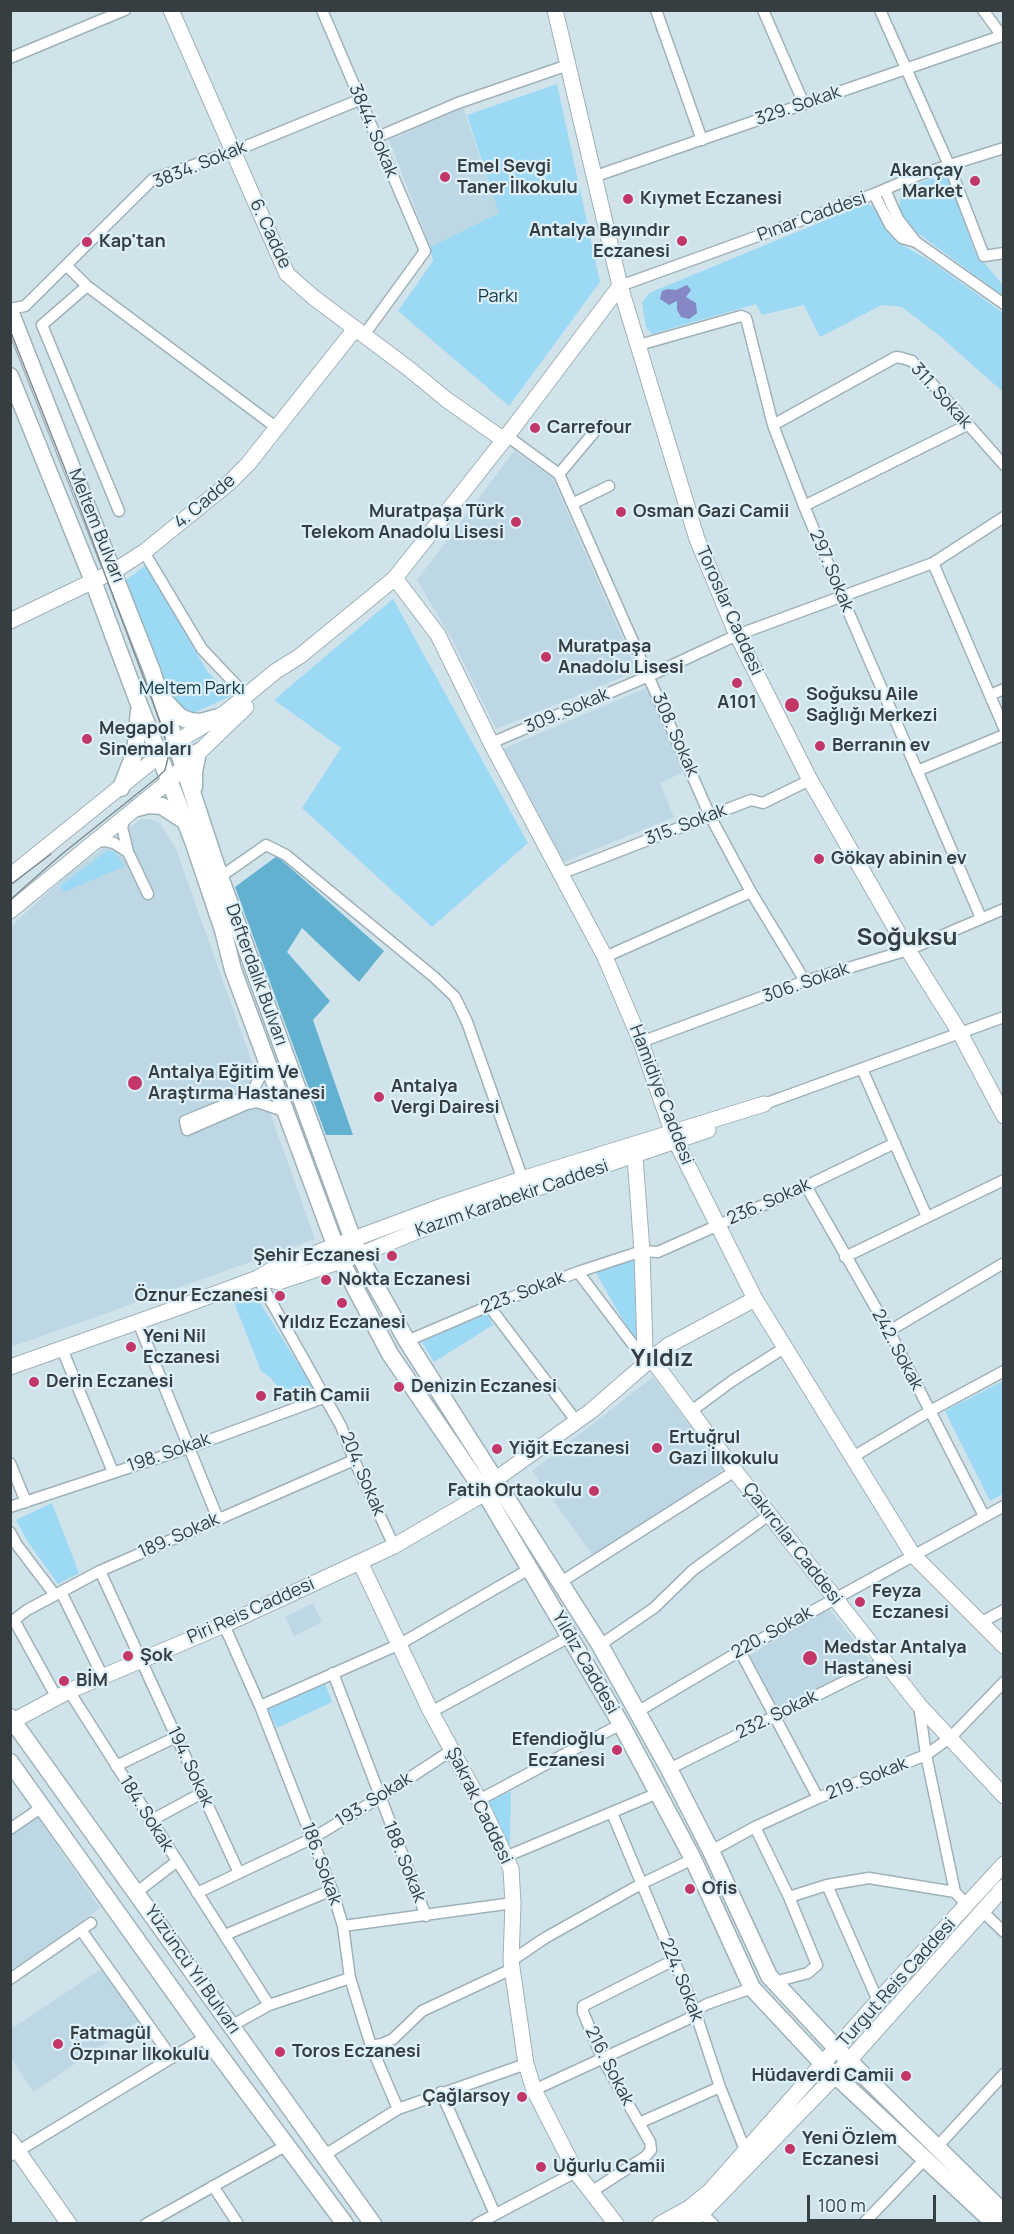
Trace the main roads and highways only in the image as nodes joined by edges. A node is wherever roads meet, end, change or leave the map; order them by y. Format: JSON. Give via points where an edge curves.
{"nodes":[{"id":1,"x":10,"y":310,"type":"edge"},
{"id":2,"x":10,"y":376,"type":"edge"},
{"id":3,"x":161,"y":697,"type":"junction"},
{"id":4,"x":140,"y":707,"type":"junction"},
{"id":5,"x":215,"y":718,"type":"road end"},
{"id":6,"x":176,"y":742,"type":"joint"},
{"id":7,"x":198,"y":752,"type":"road end"},
{"id":8,"x":169,"y":782,"type":"joint"},
{"id":9,"x":121,"y":788,"type":"road end"},
{"id":10,"x":197,"y":806,"type":"junction"},
{"id":11,"x":131,"y":814,"type":"road end"},
{"id":12,"x":185,"y":821,"type":"junction"},
{"id":13,"x":356,"y":1247,"type":"joint"},
{"id":14,"x":339,"y":1253,"type":"joint"},
{"id":15,"x":12,"y":1719,"type":"edge"},
{"id":16,"x":10,"y":1762,"type":"edge"},
{"id":17,"x":931,"y":2153,"type":"junction"},
{"id":18,"x":1004,"y":2212,"type":"edge"},
{"id":19,"x":345,"y":2223,"type":"edge"},
{"id":20,"x":373,"y":2223,"type":"edge"},
{"id":21,"x":995,"y":2223,"type":"edge"}],
"edges":[{"from":1,"to":3,"type":"main road","name":"Meltem Bulvarı"},
{"from":2,"to":4,"type":"main road","name":"Meltem Bulvarı"},
{"from":3,"to":5,"type":"main road","via":[[180,717],[190,721]]},
{"from":3,"to":6,"type":"main road","name":"Meltem Bulvarı"},
{"from":4,"to":8,"type":"main road","name":"Meltem Bulvarı"},
{"from":4,"to":9,"type":"main road","via":[[135,752]]},
{"from":6,"to":10,"type":"main road","name":"Defterdalık Bulvarı"},
{"from":7,"to":10,"type":"main road","via":[[194,772]]},
{"from":8,"to":12,"type":"main road","name":"Defterdalık Bulvarı"},
{"from":10,"to":13,"type":"main road","name":"Defterdalık Bulvarı"},
{"from":11,"to":12,"type":"main road","via":[[149,805],[162,806]]},
{"from":12,"to":14,"type":"main road","name":"Defterdalık Bulvarı","via":[[223,930],[232,970]]},
{"from":13,"to":17,"type":"main road","name":"Yıldız Caddesi","via":[[407,1341],[600,1645],[669,1769],[770,1976]]},
{"from":14,"to":17,"type":"main road","name":"Yıldız Caddesi","via":[[390,1354],[531,1568],[621,1724],[693,1859],[752,1988],[829,2070]]},
{"from":15,"to":20,"type":"main road","name":"Yüzüncü Yıl Bulvarı"},
{"from":16,"to":19,"type":"main road","name":"Yüzüncü Yıl Bulvarı","via":[[273,2130]]},
{"from":17,"to":18,"type":"main road"},
{"from":17,"to":21,"type":"main road"}]}
